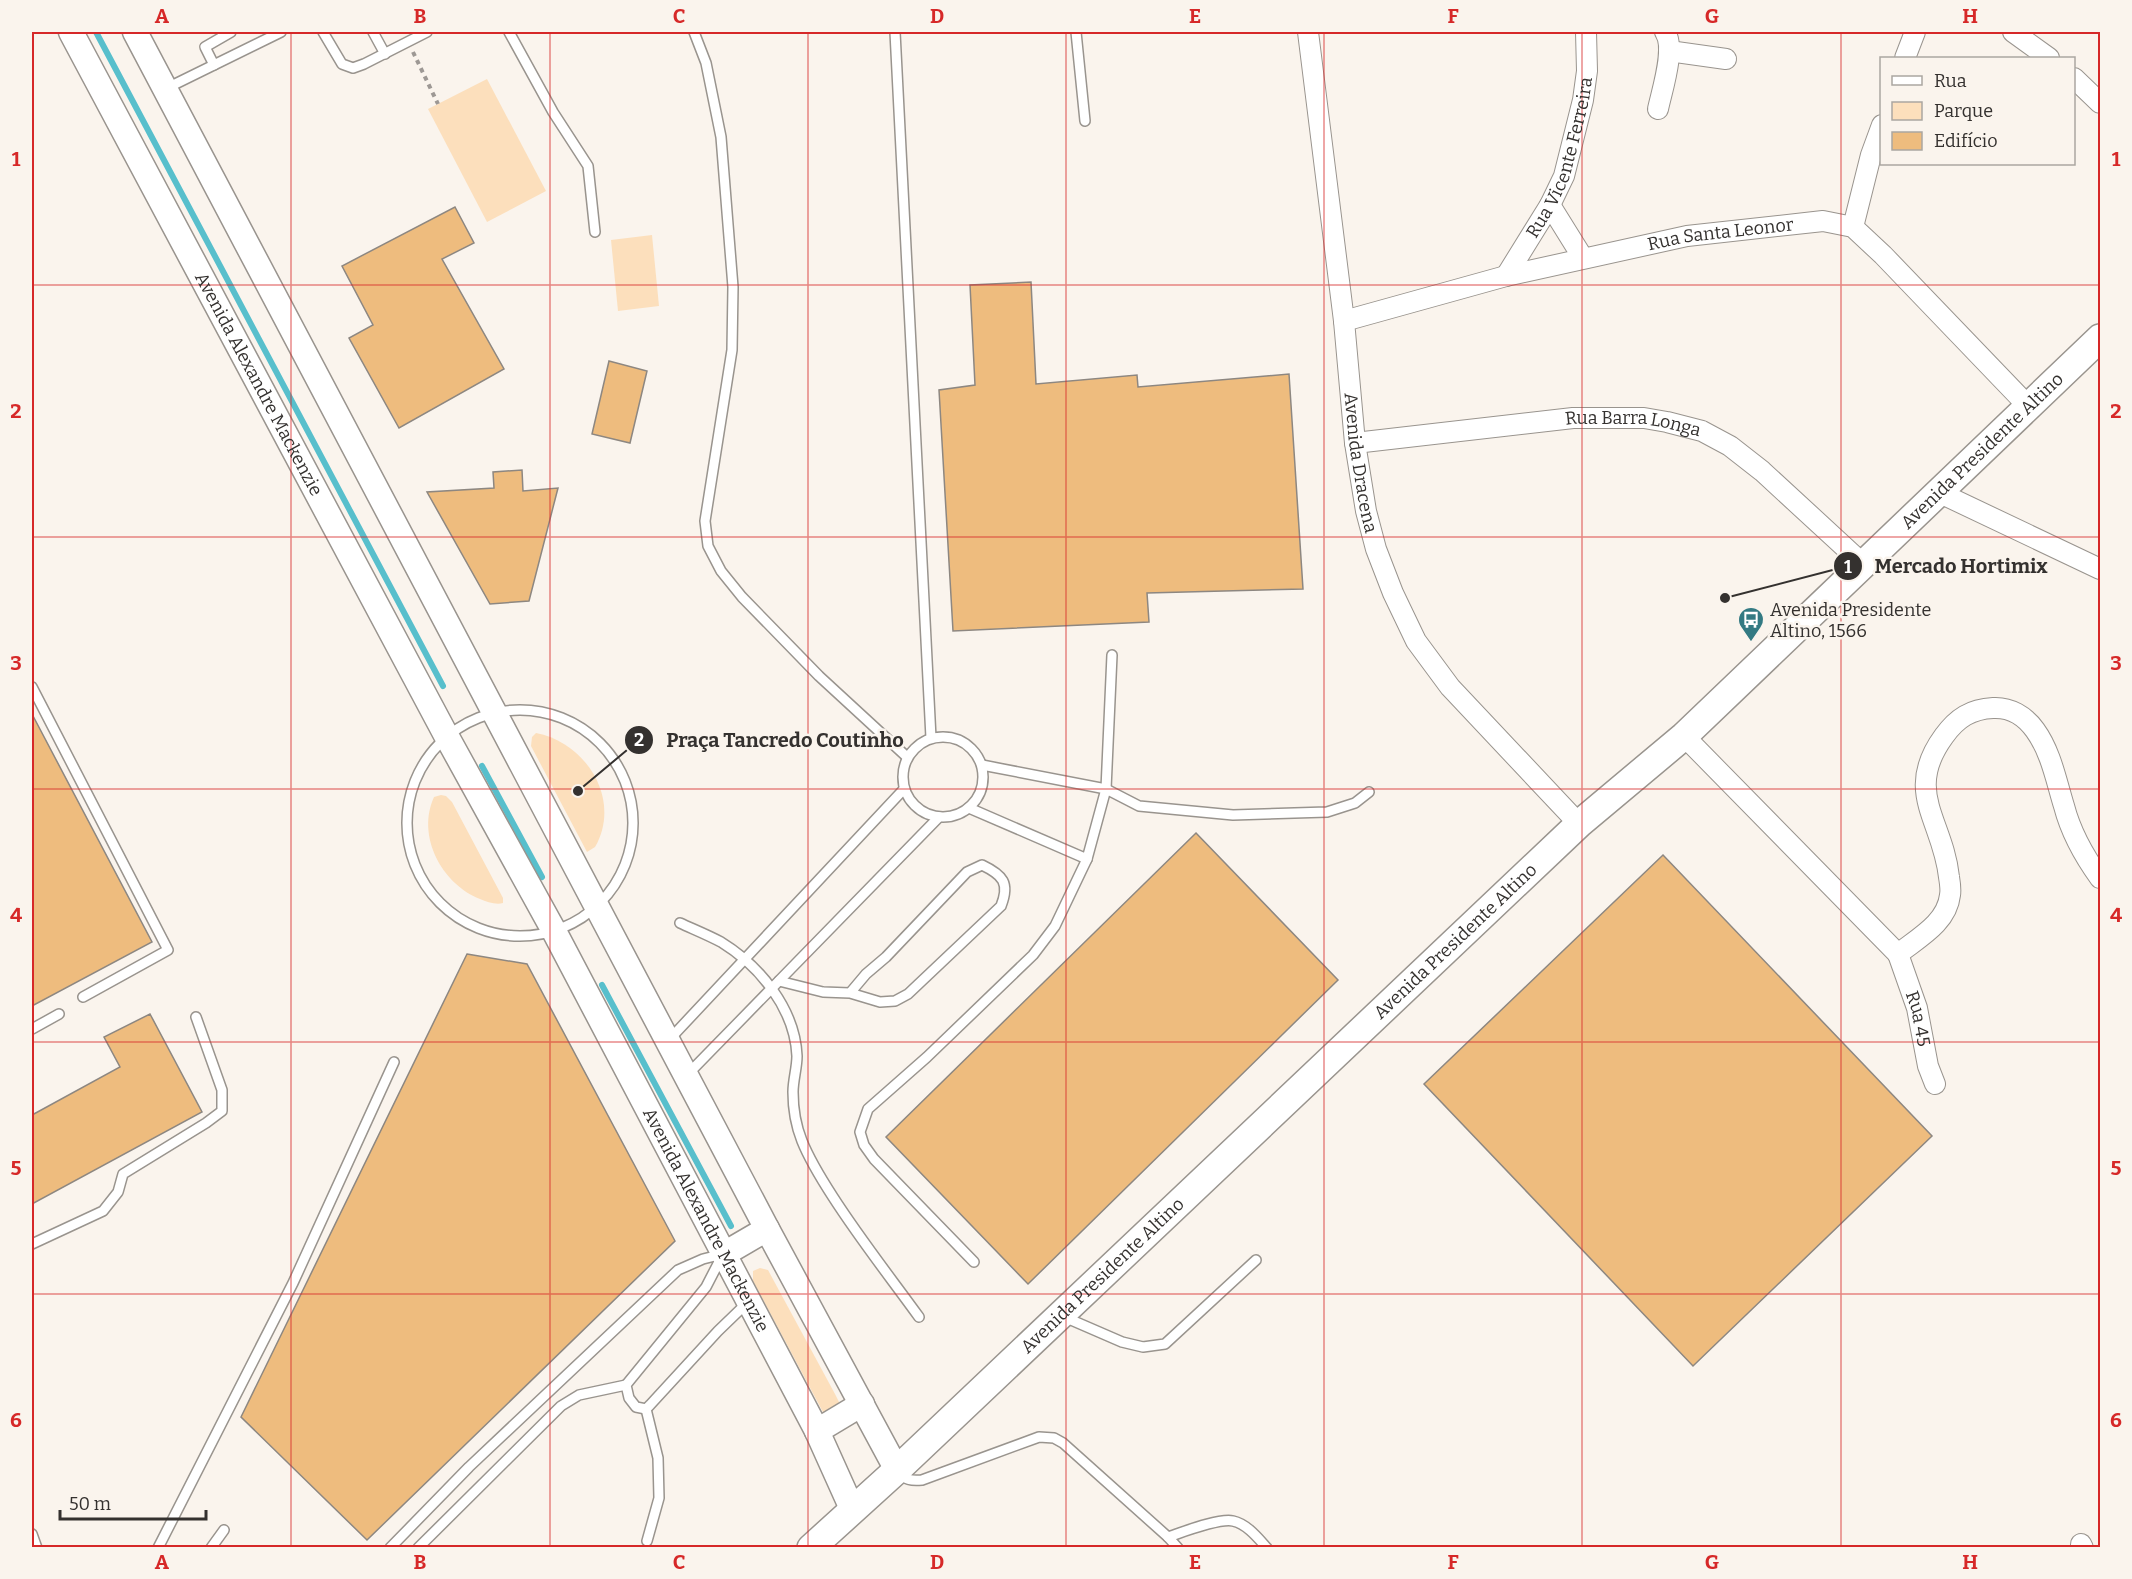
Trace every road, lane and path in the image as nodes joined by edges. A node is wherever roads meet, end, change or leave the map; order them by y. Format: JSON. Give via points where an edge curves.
{"nodes":[{"id":1,"x":71,"y":32,"type":"edge"},
{"id":2,"x":135,"y":32,"type":"edge"},
{"id":3,"x":231,"y":32,"type":"edge"},
{"id":4,"x":281,"y":32,"type":"edge"},
{"id":5,"x":323,"y":32,"type":"edge"},
{"id":6,"x":373,"y":32,"type":"edge"},
{"id":7,"x":509,"y":32,"type":"edge"},
{"id":8,"x":694,"y":32,"type":"edge"},
{"id":9,"x":895,"y":32,"type":"edge"},
{"id":10,"x":1076,"y":32,"type":"edge"},
{"id":11,"x":1308,"y":32,"type":"edge"},
{"id":12,"x":1586,"y":32,"type":"edge"},
{"id":13,"x":1914,"y":32,"type":"edge"},
{"id":14,"x":2013,"y":32,"type":"edge"},
{"id":15,"x":422,"y":33,"type":"edge"},
{"id":16,"x":1667,"y":41,"type":"edge"},
{"id":17,"x":411,"y":46,"type":"dead end"},
{"id":18,"x":385,"y":54,"type":"junction"},
{"id":19,"x":1905,"y":57,"type":"edge"},
{"id":20,"x":2048,"y":57,"type":"edge"},
{"id":21,"x":1726,"y":59,"type":"dead end"},
{"id":22,"x":214,"y":65,"type":"junction"},
{"id":23,"x":2075,"y":80,"type":"edge"},
{"id":24,"x":165,"y":89,"type":"junction"},
{"id":25,"x":2100,"y":103,"type":"edge"},
{"id":26,"x":438,"y":104,"type":"dead end"},
{"id":27,"x":1658,"y":109,"type":"dead end"},
{"id":28,"x":1085,"y":121,"type":"dead end"},
{"id":29,"x":1880,"y":127,"type":"edge"},
{"id":30,"x":1550,"y":205,"type":"junction"},
{"id":31,"x":1853,"y":226,"type":"junction"},
{"id":32,"x":595,"y":232,"type":"dead end"},
{"id":33,"x":1583,"y":258,"type":"junction"},
{"id":34,"x":1506,"y":276,"type":"junction"},
{"id":35,"x":1344,"y":321,"type":"junction"},
{"id":36,"x":2100,"y":338,"type":"edge"},
{"id":37,"x":2028,"y":406,"type":"junction"},
{"id":38,"x":1355,"y":442,"type":"junction"},
{"id":39,"x":1940,"y":493,"type":"junction"},
{"id":40,"x":1864,"y":565,"type":"junction"},
{"id":41,"x":2100,"y":569,"type":"edge"},
{"id":42,"x":1112,"y":655,"type":"dead end"},
{"id":43,"x":32,"y":687,"type":"edge"},
{"id":44,"x":495,"y":713,"type":"junction"},
{"id":45,"x":1684,"y":736,"type":"junction"},
{"id":46,"x":447,"y":737,"type":"junction"},
{"id":47,"x":931,"y":738,"type":"junction"},
{"id":48,"x":907,"y":757,"type":"junction"},
{"id":49,"x":982,"y":765,"type":"junction"},
{"id":50,"x":904,"y":789,"type":"junction"},
{"id":51,"x":1106,"y":789,"type":"junction"},
{"id":52,"x":1369,"y":792,"type":"dead end"},
{"id":53,"x":969,"y":808,"type":"junction"},
{"id":54,"x":939,"y":817,"type":"junction"},
{"id":55,"x":1579,"y":824,"type":"junction"},
{"id":56,"x":1087,"y":859,"type":"junction"},
{"id":57,"x":2100,"y":878,"type":"edge"},
{"id":58,"x":597,"y":906,"type":"junction"},
{"id":59,"x":680,"y":922,"type":"dead end"},
{"id":60,"x":554,"y":931,"type":"junction"},
{"id":61,"x":1898,"y":954,"type":"junction"},
{"id":62,"x":745,"y":960,"type":"junction"},
{"id":63,"x":775,"y":984,"type":"junction"},
{"id":64,"x":850,"y":993,"type":"junction"},
{"id":65,"x":83,"y":997,"type":"dead end"},
{"id":66,"x":59,"y":1014,"type":"dead end"},
{"id":67,"x":196,"y":1017,"type":"dead end"},
{"id":68,"x":32,"y":1029,"type":"edge"},
{"id":69,"x":668,"y":1041,"type":"junction"},
{"id":70,"x":394,"y":1062,"type":"dead end"},
{"id":71,"x":686,"y":1075,"type":"junction"},
{"id":72,"x":1935,"y":1084,"type":"dead end"},
{"id":73,"x":767,"y":1229,"type":"junction"},
{"id":74,"x":32,"y":1244,"type":"edge"},
{"id":75,"x":724,"y":1254,"type":"junction"},
{"id":76,"x":1256,"y":1260,"type":"dead end"},
{"id":77,"x":974,"y":1262,"type":"dead end"},
{"id":78,"x":749,"y":1301,"type":"junction"},
{"id":79,"x":1060,"y":1315,"type":"junction"},
{"id":80,"x":918,"y":1317,"type":"dead end"},
{"id":81,"x":626,"y":1385,"type":"junction"},
{"id":82,"x":862,"y":1404,"type":"junction"},
{"id":83,"x":646,"y":1409,"type":"junction"},
{"id":84,"x":817,"y":1431,"type":"junction"},
{"id":85,"x":897,"y":1470,"type":"junction"},
{"id":86,"x":853,"y":1510,"type":"junction"},
{"id":87,"x":224,"y":1530,"type":"dead end"},
{"id":88,"x":32,"y":1534,"type":"edge"},
{"id":89,"x":1168,"y":1537,"type":"junction"},
{"id":90,"x":647,"y":1541,"type":"dead end"},
{"id":91,"x":37,"y":1548,"type":"edge"},
{"id":92,"x":158,"y":1548,"type":"edge"},
{"id":93,"x":211,"y":1548,"type":"edge"},
{"id":94,"x":390,"y":1548,"type":"edge"},
{"id":95,"x":418,"y":1548,"type":"edge"},
{"id":96,"x":812,"y":1548,"type":"edge"},
{"id":97,"x":1178,"y":1548,"type":"edge"},
{"id":98,"x":1267,"y":1548,"type":"edge"}],
"edges":[{"from":1,"to":46,"type":"street","name":"Avenida Alexandre Mackenzie"},
{"from":2,"to":24,"type":"street"},
{"from":3,"to":22,"type":"lane","via":[[205,48]]},
{"from":4,"to":22,"type":"lane"},
{"from":5,"to":18,"type":"lane","via":[[342,64],[353,68]]},
{"from":6,"to":18,"type":"lane"},
{"from":7,"to":32,"type":"lane","via":[[588,166]]},
{"from":8,"to":48,"type":"lane","via":[[706,63],[721,137],[733,287],[732,350],[705,521],[708,546],[721,571],[742,597],[819,676]]},
{"from":9,"to":47,"type":"lane"},
{"from":10,"to":28,"type":"lane"},
{"from":11,"to":35,"type":"street","name":"Avenida Dracena"},
{"from":12,"to":30,"type":"street","name":"Rua Vicente Ferreira","via":[[1583,100],[1564,176]]},
{"from":13,"to":19,"type":"street"},
{"from":14,"to":20,"type":"street"},
{"from":15,"to":18,"type":"lane"},
{"from":16,"to":21,"type":"street"},
{"from":16,"to":27,"type":"street"},
{"from":17,"to":26,"type":"path"},
{"from":22,"to":24,"type":"lane"},
{"from":23,"to":25,"type":"street"},
{"from":24,"to":44,"type":"street"},
{"from":29,"to":31,"type":"street"},
{"from":30,"to":33,"type":"street"},
{"from":30,"to":34,"type":"street","name":"Rua Vicente Ferreira"},
{"from":31,"to":33,"type":"street","name":"Rua Santa Leonor","via":[[1823,221],[1687,236]]},
{"from":31,"to":37,"type":"street"},
{"from":33,"to":34,"type":"street","name":"Rua Santa Leonor"},
{"from":34,"to":35,"type":"street","name":"Rua Santa Leonor"},
{"from":35,"to":38,"type":"street","name":"Avenida Dracena"},
{"from":36,"to":37,"type":"main road","name":"Avenida Presidente Altino"},
{"from":37,"to":39,"type":"main road","name":"Avenida Presidente Altino"},
{"from":38,"to":40,"type":"street","name":"Rua Barra Longa","via":[[1573,418],[1621,417],[1667,422],[1702,431],[1730,446]]},
{"from":38,"to":55,"type":"street","name":"Avenida Dracena","via":[[1376,549],[1416,641],[1450,687]]},
{"from":39,"to":40,"type":"main road","name":"Avenida Presidente Altino"},
{"from":39,"to":41,"type":"street"},
{"from":40,"to":45,"type":"main road","name":"Avenida Presidente Altino"},
{"from":42,"to":51,"type":"lane"},
{"from":43,"to":65,"type":"lane","via":[[168,950]]},
{"from":44,"to":46,"type":"lane","via":[[469,722]]},
{"from":44,"to":58,"type":"street"},
{"from":44,"to":58,"type":"lane","via":[[525,710],[570,722],[596,740],[619,770],[631,807],[632,838],[624,868]]},
{"from":45,"to":55,"type":"main road","name":"Avenida Presidente Altino"},
{"from":45,"to":61,"type":"street"},
{"from":46,"to":60,"type":"street","name":"Avenida Alexandre Mackenzie"},
{"from":46,"to":60,"type":"lane","via":[[421,769],[408,809],[410,845],[422,878],[448,910],[485,931],[513,936]]},
{"from":47,"to":48,"type":"lane","via":[[917,745]]},
{"from":47,"to":49,"type":"lane","via":[[962,740]]},
{"from":48,"to":50,"type":"lane"},
{"from":49,"to":51,"type":"lane"},
{"from":49,"to":53,"type":"lane","via":[[979,796]]},
{"from":50,"to":54,"type":"lane","via":[[924,813]]},
{"from":50,"to":62,"type":"lane"},
{"from":51,"to":52,"type":"lane","via":[[1139,806],[1233,815],[1327,812],[1355,803]]},
{"from":51,"to":56,"type":"lane"},
{"from":53,"to":54,"type":"lane","via":[[955,816]]},
{"from":53,"to":56,"type":"lane"},
{"from":54,"to":63,"type":"lane"},
{"from":55,"to":79,"type":"main road","name":"Avenida Presidente Altino"},
{"from":56,"to":77,"type":"lane","via":[[1055,926],[1033,955],[868,1109],[860,1132],[874,1159]]},
{"from":57,"to":61,"type":"street","via":[[2082,853],[2064,808],[2054,768],[2035,730],[2009,710],[1974,710],[1952,725],[1927,768],[1925,788],[1948,865],[1951,894],[1946,914]]},
{"from":58,"to":60,"type":"lane"},
{"from":58,"to":69,"type":"street"},
{"from":59,"to":62,"type":"lane","via":[[721,942]]},
{"from":60,"to":75,"type":"street","name":"Avenida Alexandre Mackenzie"},
{"from":61,"to":72,"type":"street","name":"Rua 45","via":[[1917,1008]]},
{"from":62,"to":63,"type":"lane"},
{"from":62,"to":69,"type":"lane"},
{"from":63,"to":64,"type":"lane"},
{"from":63,"to":71,"type":"lane"},
{"from":63,"to":80,"type":"lane","via":[[795,1034],[795,1119],[803,1143],[849,1222]]},
{"from":64,"to":64,"type":"lane","via":[[880,1002],[895,1001],[908,994],[1000,906],[1005,885],[999,873],[982,864],[967,872]]},
{"from":66,"to":68,"type":"lane"},
{"from":67,"to":74,"type":"lane","via":[[222,1090],[222,1111],[123,1174],[118,1192],[103,1211]]},
{"from":69,"to":71,"type":"street"},
{"from":70,"to":92,"type":"lane","via":[[293,1283]]},
{"from":71,"to":73,"type":"street"},
{"from":73,"to":75,"type":"street"},
{"from":73,"to":82,"type":"street"},
{"from":75,"to":78,"type":"street","name":"Avenida Alexandre Mackenzie"},
{"from":75,"to":81,"type":"lane","via":[[706,1287]]},
{"from":75,"to":94,"type":"lane","via":[[678,1270],[469,1467]]},
{"from":76,"to":79,"type":"lane","via":[[1165,1344],[1143,1347],[1122,1342]]},
{"from":78,"to":83,"type":"lane"},
{"from":78,"to":84,"type":"street","name":"Avenida Alexandre Mackenzie"},
{"from":79,"to":85,"type":"main road","name":"Avenida Presidente Altino"},
{"from":81,"to":83,"type":"lane","via":[[636,1407]]},
{"from":81,"to":95,"type":"lane","via":[[579,1395],[561,1406]]},
{"from":82,"to":84,"type":"street"},
{"from":82,"to":85,"type":"street"},
{"from":83,"to":90,"type":"lane","via":[[658,1458],[659,1498]]},
{"from":84,"to":86,"type":"street","name":"Avenida Alexandre Mackenzie"},
{"from":85,"to":86,"type":"main road","name":"Avenida Presidente Altino"},
{"from":85,"to":89,"type":"lane","via":[[904,1479],[922,1480],[1039,1437],[1054,1438]]},
{"from":86,"to":96,"type":"main road","name":"Avenida Presidente Altino"},
{"from":87,"to":93,"type":"lane"},
{"from":88,"to":91,"type":"lane"},
{"from":89,"to":97,"type":"lane"},
{"from":89,"to":98,"type":"lane","via":[[1233,1521],[1249,1529]]}]}
